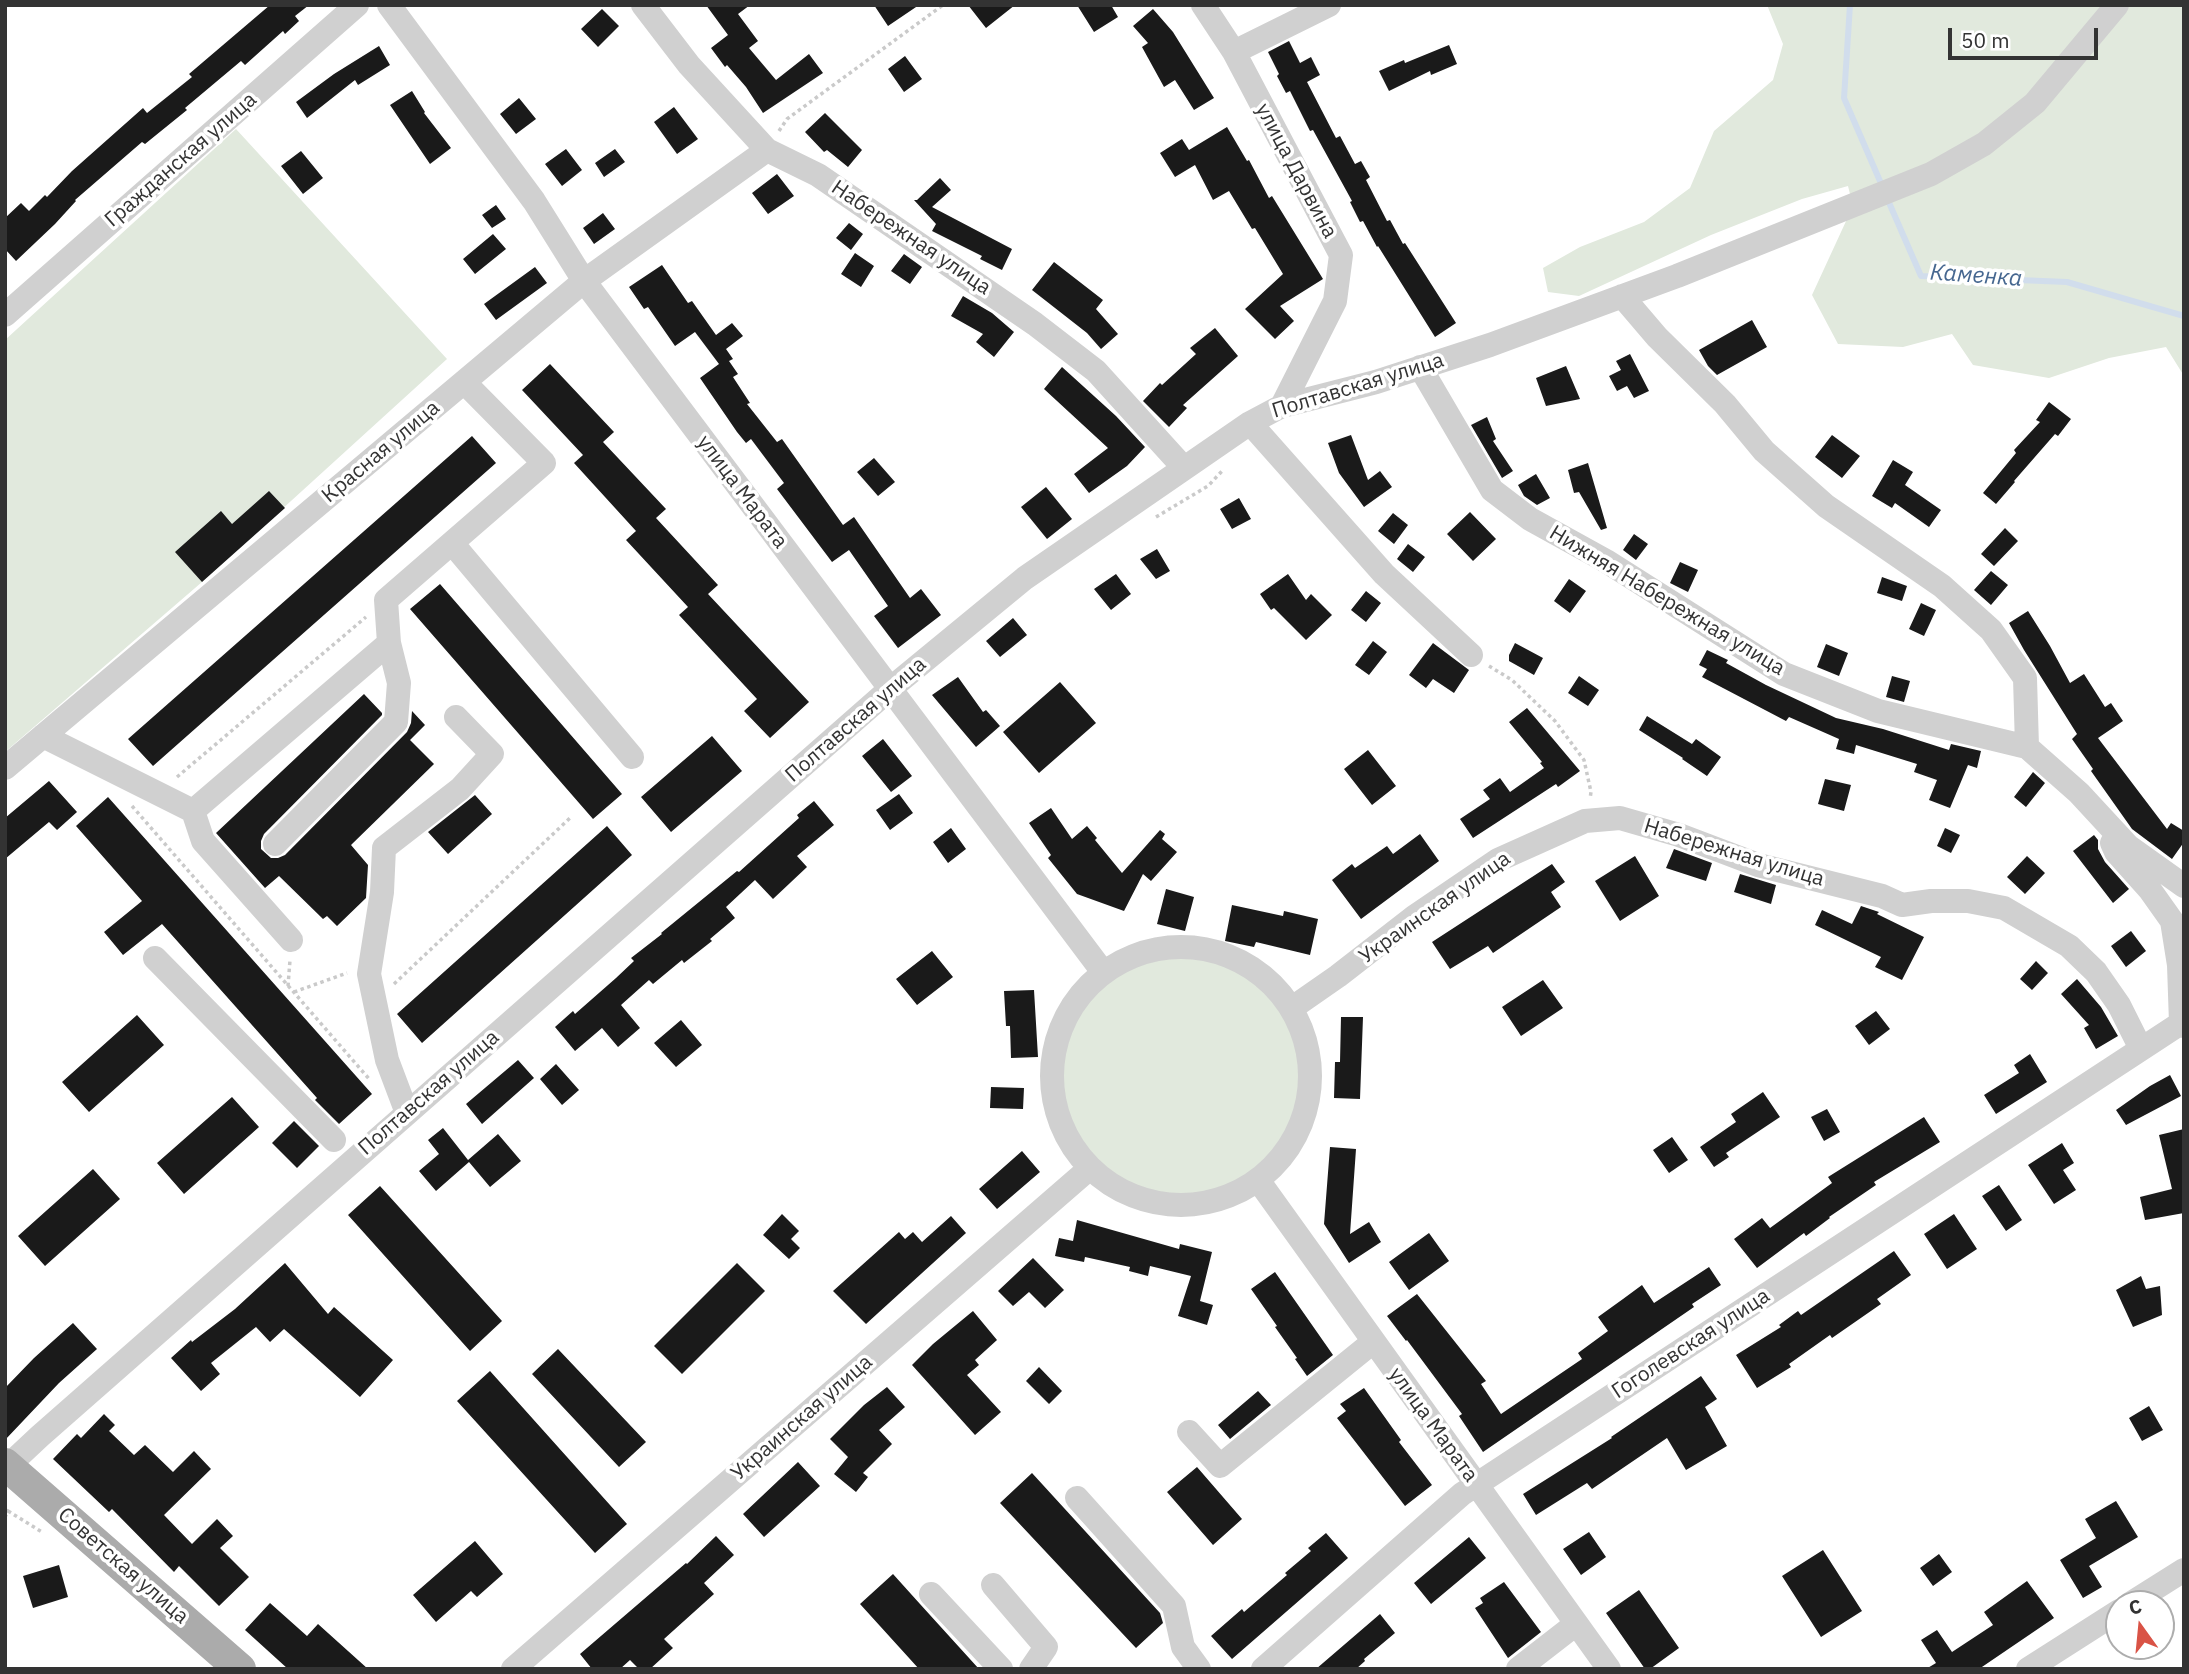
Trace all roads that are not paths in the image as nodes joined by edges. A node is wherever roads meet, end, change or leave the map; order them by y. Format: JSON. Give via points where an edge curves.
{"nodes":[{"id":1,"x":357,"y":5,"type":"edge"},
{"id":2,"x":389,"y":5,"type":"edge"},
{"id":3,"x":643,"y":5,"type":"edge"},
{"id":4,"x":1203,"y":5,"type":"edge"},
{"id":5,"x":1329,"y":5,"type":"edge"},
{"id":6,"x":2117,"y":5,"type":"edge"},
{"id":7,"x":1234,"y":52,"type":"junction"},
{"id":8,"x":767,"y":150,"type":"junction"},
{"id":9,"x":584,"y":281,"type":"junction"},
{"id":10,"x":1622,"y":296,"type":"junction"},
{"id":11,"x":5,"y":315,"type":"edge"},
{"id":12,"x":1420,"y":367,"type":"junction"},
{"id":13,"x":464,"y":382,"type":"junction"},
{"id":14,"x":1282,"y":407,"type":"junction"},
{"id":15,"x":1250,"y":423,"type":"junction"},
{"id":16,"x":1184,"y":468,"type":"junction"},
{"id":17,"x":452,"y":543,"type":"junction"},
{"id":18,"x":389,"y":643,"type":"junction"},
{"id":19,"x":1471,"y":654,"type":"road end"},
{"id":20,"x":890,"y":689,"type":"junction"},
{"id":21,"x":456,"y":717,"type":"dead end"},
{"id":22,"x":43,"y":736,"type":"junction"},
{"id":23,"x":2026,"y":747,"type":"junction"},
{"id":24,"x":632,"y":757,"type":"dead end"},
{"id":25,"x":5,"y":768,"type":"edge"},
{"id":26,"x":192,"y":811,"type":"junction"},
{"id":27,"x":2098,"y":814,"type":"junction"},
{"id":28,"x":1585,"y":821,"type":"joint"},
{"id":29,"x":275,"y":844,"type":"dead end"},
{"id":30,"x":2184,"y":886,"type":"edge"},
{"id":31,"x":291,"y":940,"type":"dead end"},
{"id":32,"x":155,"y":958,"type":"dead end"},
{"id":33,"x":1103,"y":972,"type":"junction"},
{"id":34,"x":1292,"y":1008,"type":"junction"},
{"id":35,"x":2182,"y":1025,"type":"edge"},
{"id":36,"x":2141,"y":1049,"type":"junction"},
{"id":37,"x":407,"y":1113,"type":"junction"},
{"id":38,"x":334,"y":1140,"type":"dead end"},
{"id":39,"x":1090,"y":1168,"type":"junction"},
{"id":40,"x":1258,"y":1180,"type":"junction"},
{"id":41,"x":1373,"y":1342,"type":"junction"},
{"id":42,"x":1189,"y":1432,"type":"dead end"},
{"id":43,"x":6,"y":1467,"type":"edge"},
{"id":44,"x":1476,"y":1486,"type":"junction"},
{"id":45,"x":1077,"y":1498,"type":"dead end"},
{"id":46,"x":2184,"y":1570,"type":"edge"},
{"id":47,"x":993,"y":1586,"type":"dead end"},
{"id":48,"x":2152,"y":1590,"type":"edge"},
{"id":49,"x":931,"y":1594,"type":"dead end"},
{"id":50,"x":2105,"y":1620,"type":"edge"},
{"id":51,"x":1576,"y":1624,"type":"junction"},
{"id":52,"x":240,"y":1669,"type":"edge"},
{"id":53,"x":513,"y":1669,"type":"edge"},
{"id":54,"x":1001,"y":1669,"type":"edge"},
{"id":55,"x":1031,"y":1669,"type":"edge"},
{"id":56,"x":1199,"y":1669,"type":"edge"},
{"id":57,"x":1263,"y":1669,"type":"edge"},
{"id":58,"x":1518,"y":1669,"type":"edge"},
{"id":59,"x":1609,"y":1669,"type":"edge"},
{"id":60,"x":2028,"y":1669,"type":"edge"}],
"edges":[{"from":1,"to":11,"type":"street","name":"Гражданская улица"},
{"from":2,"to":9,"type":"street","name":"улица Марата","via":[[534,201]]},
{"from":3,"to":8,"type":"street","name":"Набережная улица","via":[[689,65]]},
{"from":4,"to":7,"type":"street","name":"улица Дарвина"},
{"from":5,"to":7,"type":"street"},
{"from":6,"to":10,"type":"street","name":"Полтавская улица","via":[[2035,103],[1984,144],[1931,174]]},
{"from":7,"to":14,"type":"street","name":"улица Дарвина","via":[[1341,255],[1335,301]]},
{"from":8,"to":9,"type":"street","name":"Красная улица"},
{"from":8,"to":16,"type":"street","name":"Набережная улица","via":[[818,175],[1035,324],[1096,371]]},
{"from":9,"to":13,"type":"street","name":"Красная улица"},
{"from":9,"to":20,"type":"street","name":"улица Марата"},
{"from":10,"to":12,"type":"street","name":"Полтавская улица"},
{"from":10,"to":23,"type":"street","via":[[1774,460],[1826,506],[1942,586],[1991,631],[2025,678]]},
{"from":12,"to":14,"type":"street","name":"Полтавская улица"},
{"from":12,"to":23,"type":"street","name":"Нижняя Набережная улица","via":[[1492,491],[1530,519],[1606,561],[1784,674],[1878,711]]},
{"from":13,"to":17,"type":"street","via":[[544,464]]},
{"from":13,"to":22,"type":"street","name":"Красная улица"},
{"from":14,"to":15,"type":"street","name":"Полтавская улица"},
{"from":15,"to":16,"type":"street","name":"Полтавская улица"},
{"from":15,"to":19,"type":"street","via":[[1384,574]]},
{"from":16,"to":20,"type":"street","name":"Полтавская улица","via":[[1025,578]]},
{"from":17,"to":18,"type":"street","via":[[386,600]]},
{"from":17,"to":24,"type":"street"},
{"from":18,"to":26,"type":"street"},
{"from":18,"to":29,"type":"street","via":[[399,683],[396,722]]},
{"from":20,"to":33,"type":"street","name":"улица Марата"},
{"from":20,"to":37,"type":"street","name":"Полтавская улица"},
{"from":21,"to":37,"type":"street","via":[[492,754],[460,789],[384,848],[369,974],[387,1060]]},
{"from":22,"to":25,"type":"street","name":"Красная улица"},
{"from":22,"to":26,"type":"street"},
{"from":23,"to":27,"type":"street","name":"Нижняя Набережная улица"},
{"from":26,"to":31,"type":"street","via":[[204,841]]},
{"from":27,"to":30,"type":"street","name":"Нижняя Набережная улица","via":[[2129,846]]},
{"from":27,"to":35,"type":"street","name":"Нижняя Набережная улица","via":[[2116,852],[2172,921]]},
{"from":28,"to":34,"type":"street","name":"Украинская улица","via":[[1498,860]]},
{"from":28,"to":36,"type":"street","name":"Набережная улица","via":[[1620,818],[1758,865],[1902,905],[1968,901],[2004,908],[2069,946],[2096,972]]},
{"from":32,"to":38,"type":"street"},
{"from":33,"to":34,"type":"street","via":[[1141,952],[1184,946],[1226,954],[1264,976]]},
{"from":33,"to":39,"type":"street","via":[[1073,1005],[1055,1045],[1052,1090],[1064,1132]]},
{"from":34,"to":40,"type":"street","via":[[1307,1043],[1309,1094],[1304,1119],[1285,1153]]},
{"from":35,"to":36,"type":"street"},
{"from":36,"to":44,"type":"street","name":"Гоголевская улица"},
{"from":37,"to":43,"type":"street","name":"Полтавская улица"},
{"from":39,"to":40,"type":"street","via":[[1119,1190],[1154,1202],[1190,1205],[1226,1197]]},
{"from":39,"to":53,"type":"street","name":"Украинская улица"},
{"from":40,"to":41,"type":"street","name":"улица Марата"},
{"from":41,"to":42,"type":"street","via":[[1220,1466]]},
{"from":41,"to":44,"type":"street","name":"улица Марата"},
{"from":43,"to":52,"type":"main road","name":"Советская улица"},
{"from":44,"to":51,"type":"street","name":"улица Марата"},
{"from":44,"to":57,"type":"street","name":"Гоголевская улица"},
{"from":45,"to":56,"type":"street","via":[[1174,1606],[1183,1647]]},
{"from":46,"to":48,"type":"street"},
{"from":47,"to":55,"type":"street","via":[[1046,1647]]},
{"from":49,"to":54,"type":"street"},
{"from":50,"to":60,"type":"street"},
{"from":51,"to":58,"type":"street"},
{"from":51,"to":59,"type":"street","name":"улица Марата"}]}
